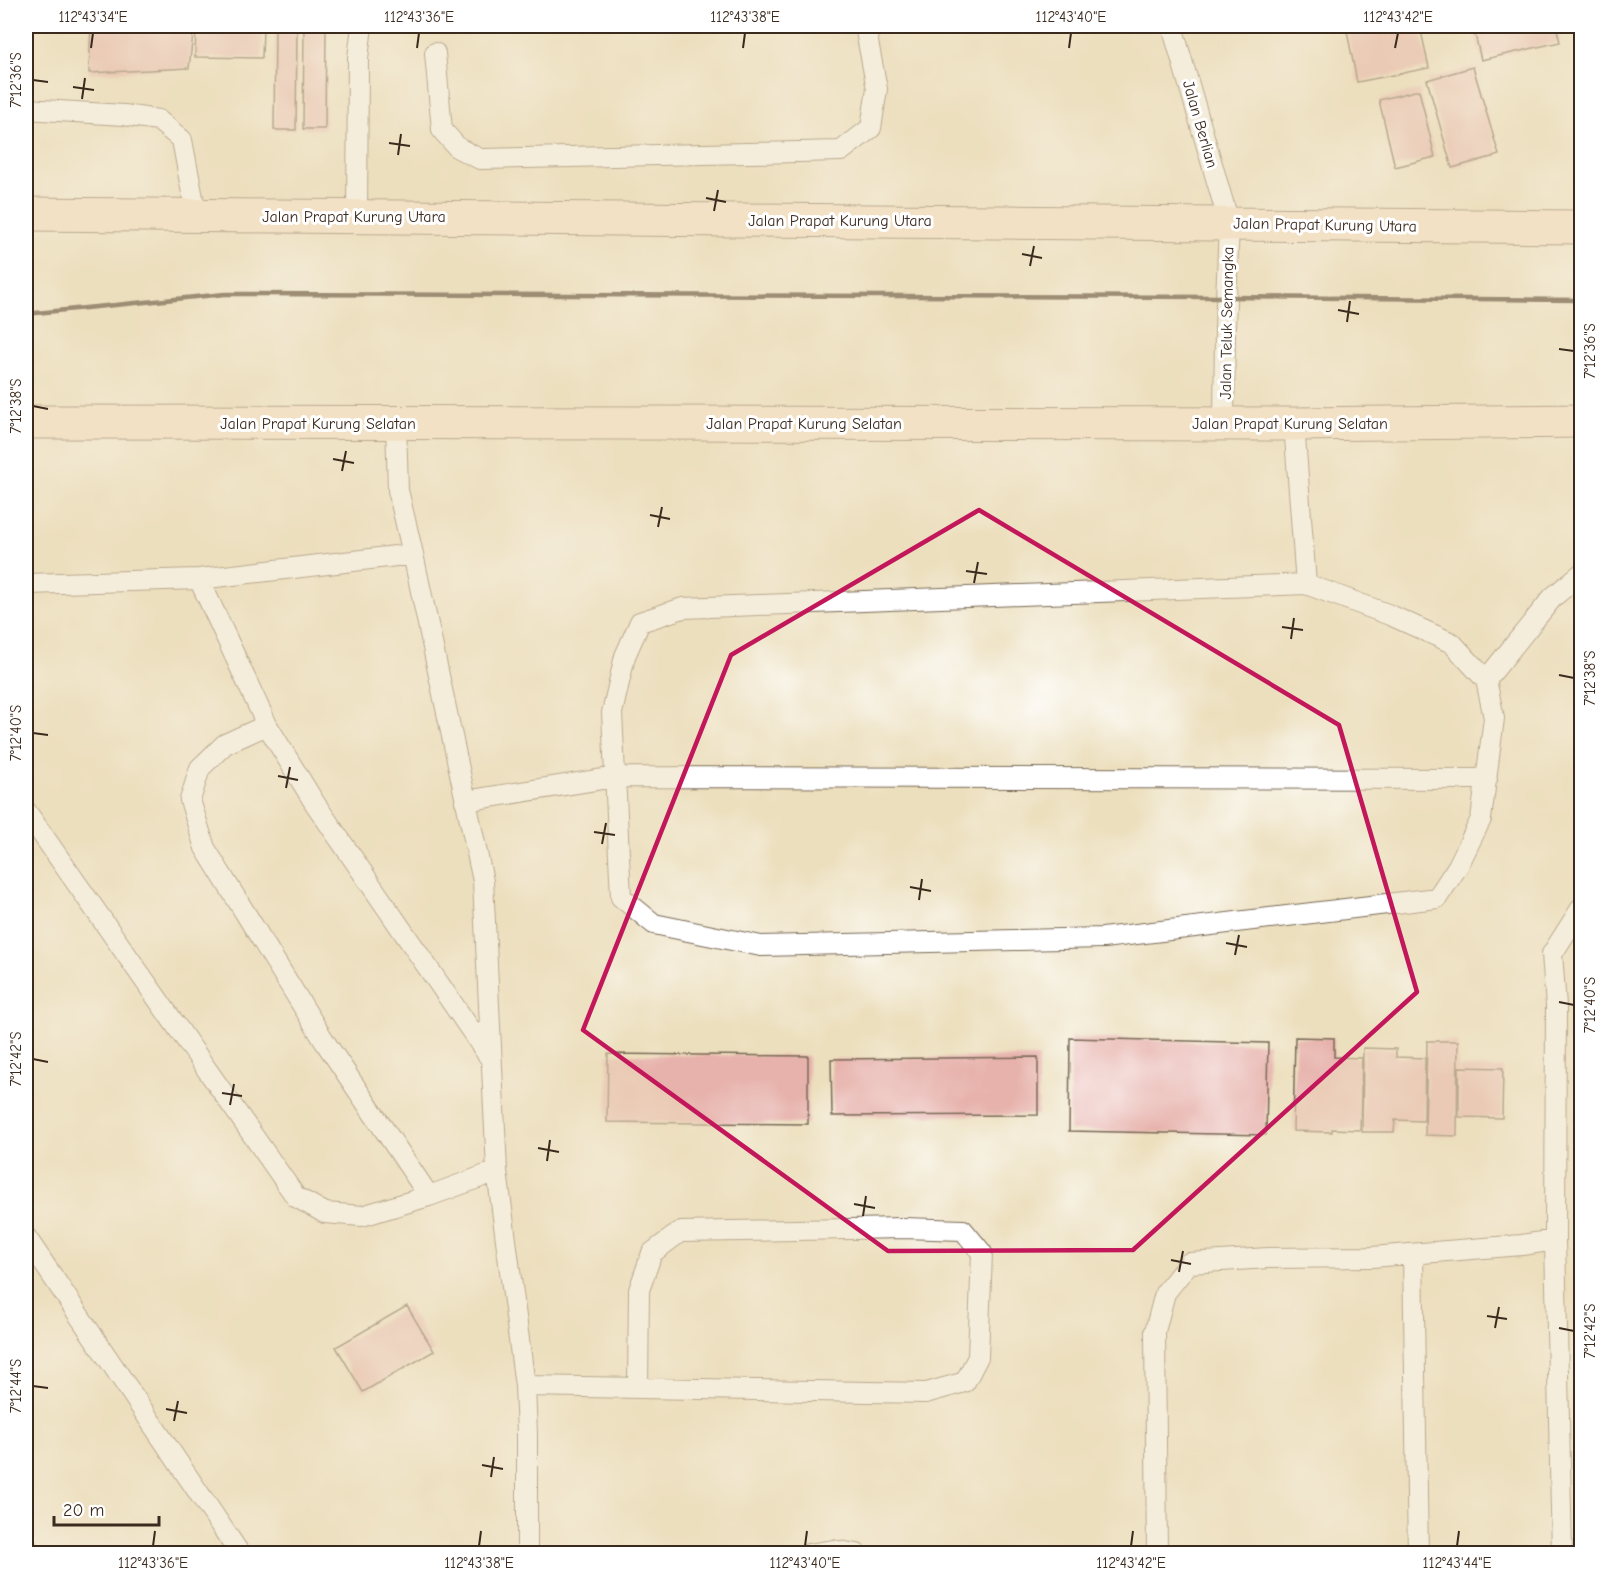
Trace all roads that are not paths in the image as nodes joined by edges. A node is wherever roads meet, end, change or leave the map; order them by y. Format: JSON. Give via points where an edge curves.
{"nodes":[{"id":1,"x":362,"y":26,"type":"edge"},
{"id":2,"x":865,"y":26,"type":"edge"},
{"id":3,"x":1172,"y":26,"type":"edge"},
{"id":4,"x":435,"y":53,"type":"dead end"},
{"id":5,"x":26,"y":109,"type":"edge"},
{"id":6,"x":26,"y":214,"type":"edge"},
{"id":7,"x":196,"y":214,"type":"junction"},
{"id":8,"x":357,"y":216,"type":"junction"},
{"id":9,"x":1229,"y":223,"type":"junction"},
{"id":10,"x":1581,"y":227,"type":"edge"},
{"id":11,"x":1581,"y":421,"type":"edge"},
{"id":12,"x":26,"y":422,"type":"edge"},
{"id":13,"x":396,"y":423,"type":"junction"},
{"id":14,"x":1224,"y":424,"type":"junction"},
{"id":15,"x":1294,"y":424,"type":"junction"},
{"id":16,"x":413,"y":554,"type":"junction"},
{"id":17,"x":1581,"y":573,"type":"edge"},
{"id":18,"x":199,"y":579,"type":"junction"},
{"id":19,"x":26,"y":584,"type":"edge"},
{"id":20,"x":1306,"y":584,"type":"junction"},
{"id":21,"x":1486,"y":680,"type":"junction"},
{"id":22,"x":267,"y":725,"type":"junction"},
{"id":23,"x":615,"y":777,"type":"junction"},
{"id":24,"x":1486,"y":779,"type":"junction"},
{"id":25,"x":465,"y":801,"type":"junction"},
{"id":26,"x":26,"y":811,"type":"edge"},
{"id":27,"x":1581,"y":907,"type":"edge"},
{"id":28,"x":490,"y":1059,"type":"junction"},
{"id":29,"x":496,"y":1171,"type":"junction"},
{"id":30,"x":429,"y":1196,"type":"junction"},
{"id":31,"x":26,"y":1237,"type":"edge"},
{"id":32,"x":1555,"y":1240,"type":"junction"},
{"id":33,"x":1413,"y":1254,"type":"junction"},
{"id":34,"x":525,"y":1386,"type":"junction"},
{"id":35,"x":638,"y":1388,"type":"junction"},
{"id":36,"x":26,"y":1546,"type":"edge"},
{"id":37,"x":833,"y":1552,"type":"edge"},
{"id":38,"x":30,"y":1554,"type":"edge"},
{"id":39,"x":240,"y":1554,"type":"edge"},
{"id":40,"x":527,"y":1554,"type":"edge"},
{"id":41,"x":808,"y":1554,"type":"edge"},
{"id":42,"x":857,"y":1554,"type":"edge"},
{"id":43,"x":1157,"y":1554,"type":"edge"},
{"id":44,"x":1418,"y":1554,"type":"edge"},
{"id":45,"x":1562,"y":1554,"type":"edge"}],
"edges":[{"from":1,"to":8,"type":"lane","via":[[358,58]]},
{"from":2,"to":4,"type":"lane","via":[[878,89],[871,128],[841,150],[480,159],[458,148],[442,130]]},
{"from":3,"to":9,"type":"lane","name":"Jalan Berlian"},
{"from":5,"to":7,"type":"lane","via":[[158,120],[182,140]]},
{"from":6,"to":7,"type":"street","name":"Jalan Prapat Kurung Utara"},
{"from":7,"to":8,"type":"street","name":"Jalan Prapat Kurung Utara"},
{"from":8,"to":9,"type":"street","name":"Jalan Prapat Kurung Utara"},
{"from":9,"to":10,"type":"street","name":"Jalan Prapat Kurung Utara"},
{"from":9,"to":14,"type":"lane","name":"Jalan Teluk Semangka"},
{"from":11,"to":15,"type":"street","name":"Jalan Prapat Kurung Selatan"},
{"from":12,"to":13,"type":"street","name":"Jalan Prapat Kurung Selatan"},
{"from":13,"to":14,"type":"street","name":"Jalan Prapat Kurung Selatan"},
{"from":13,"to":16,"type":"lane","via":[[398,490]]},
{"from":14,"to":15,"type":"street","name":"Jalan Prapat Kurung Selatan"},
{"from":15,"to":20,"type":"lane"},
{"from":16,"to":18,"type":"lane"},
{"from":16,"to":25,"type":"lane"},
{"from":17,"to":21,"type":"lane","via":[[1553,597]]},
{"from":18,"to":19,"type":"lane"},
{"from":18,"to":22,"type":"lane"},
{"from":20,"to":21,"type":"lane","via":[[1452,643]]},
{"from":20,"to":23,"type":"lane","via":[[683,608],[640,622],[625,656],[612,713]]},
{"from":21,"to":24,"type":"lane","via":[[1494,718]]},
{"from":22,"to":28,"type":"lane","via":[[314,802]]},
{"from":22,"to":30,"type":"lane","via":[[225,744],[200,768],[190,800],[205,848],[325,1042]]},
{"from":23,"to":24,"type":"lane"},
{"from":23,"to":24,"type":"lane","via":[[621,897],[654,924],[761,946],[1103,938],[1437,898],[1481,819]]},
{"from":23,"to":25,"type":"lane"},
{"from":25,"to":28,"type":"lane","via":[[483,881]]},
{"from":26,"to":30,"type":"lane","via":[[296,1197],[325,1213],[362,1216]]},
{"from":27,"to":32,"type":"lane","via":[[1552,954],[1556,1006]]},
{"from":28,"to":29,"type":"lane"},
{"from":29,"to":30,"type":"lane"},
{"from":29,"to":34,"type":"lane"},
{"from":31,"to":39,"type":"lane"},
{"from":32,"to":33,"type":"lane"},
{"from":32,"to":45,"type":"lane"},
{"from":33,"to":43,"type":"lane","via":[[1189,1263],[1165,1293],[1155,1331]]},
{"from":33,"to":44,"type":"lane"},
{"from":34,"to":35,"type":"lane"},
{"from":34,"to":40,"type":"lane"},
{"from":35,"to":35,"type":"lane","via":[[926,1393],[965,1382],[978,1357],[982,1253],[963,1230],[681,1232],[652,1253],[639,1290]]},
{"from":36,"to":38,"type":"lane"},
{"from":37,"to":41,"type":"lane"},
{"from":37,"to":42,"type":"lane"}]}
